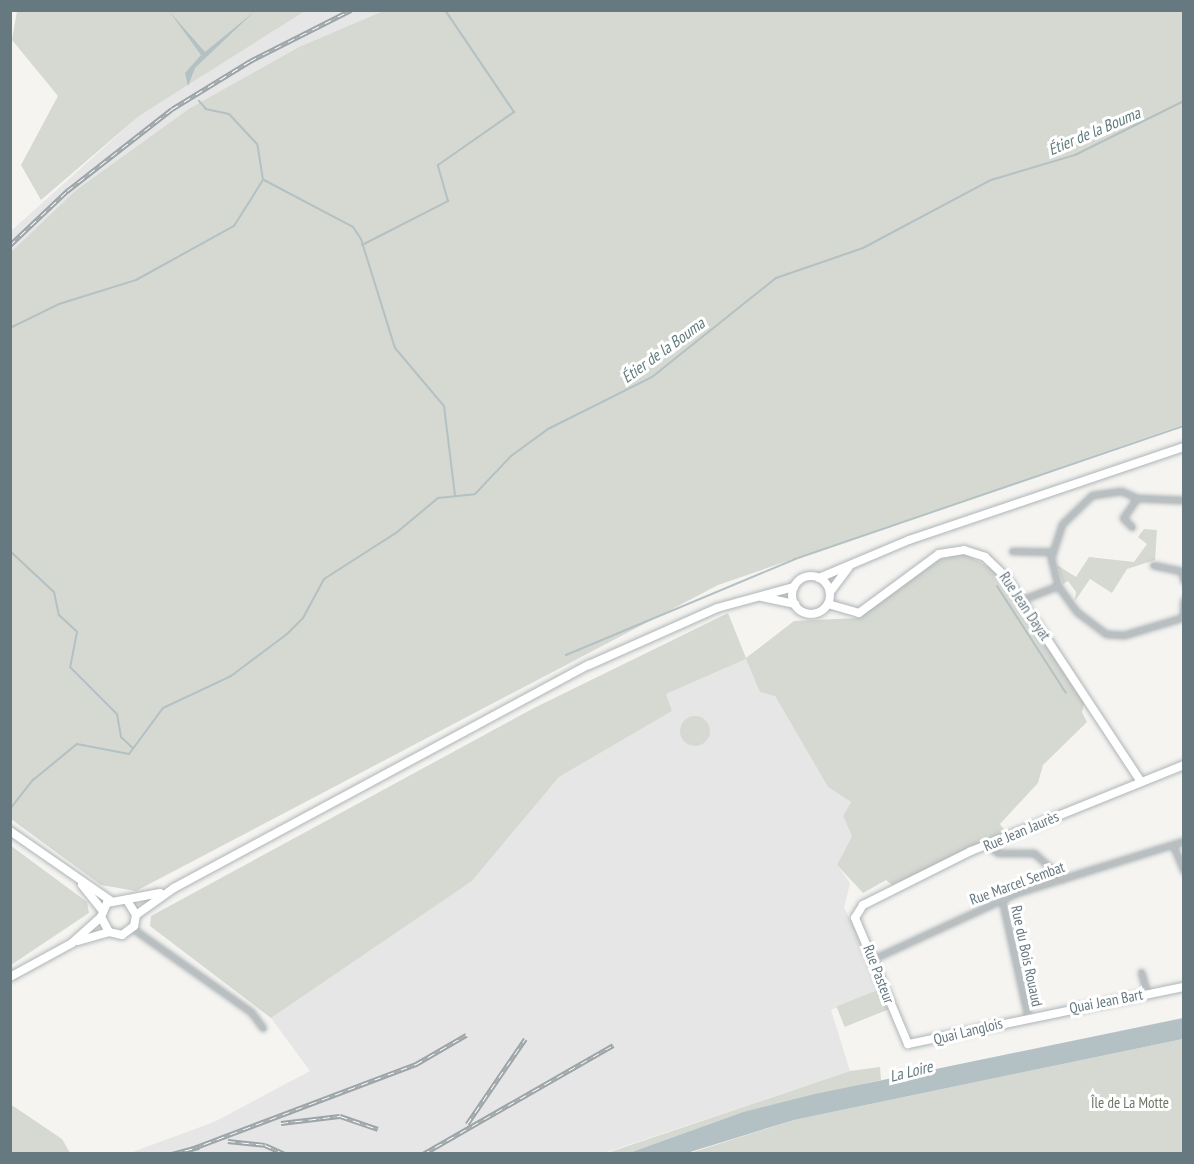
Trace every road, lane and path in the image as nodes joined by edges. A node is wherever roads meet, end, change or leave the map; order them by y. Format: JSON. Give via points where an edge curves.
{"nodes":[{"id":1,"x":1184,"y":447,"type":"edge"},
{"id":2,"x":1137,"y":498,"type":"junction"},
{"id":3,"x":1184,"y":500,"type":"edge"},
{"id":4,"x":1132,"y":526,"type":"dead end"},
{"id":5,"x":1012,"y":551,"type":"dead end"},
{"id":6,"x":1051,"y":552,"type":"junction"},
{"id":7,"x":851,"y":564,"type":"junction"},
{"id":8,"x":1153,"y":565,"type":"dead end"},
{"id":9,"x":1183,"y":570,"type":"edge"},
{"id":10,"x":819,"y":578,"type":"junction"},
{"id":11,"x":1184,"y":581,"type":"edge"},
{"id":12,"x":1058,"y":586,"type":"junction"},
{"id":13,"x":794,"y":587,"type":"junction"},
{"id":14,"x":830,"y":592,"type":"junction"},
{"id":15,"x":762,"y":597,"type":"junction"},
{"id":16,"x":1021,"y":600,"type":"junction"},
{"id":17,"x":1184,"y":600,"type":"edge"},
{"id":18,"x":795,"y":604,"type":"junction"},
{"id":19,"x":828,"y":604,"type":"junction"},
{"id":20,"x":1183,"y":617,"type":"edge"},
{"id":21,"x":1184,"y":765,"type":"edge"},
{"id":22,"x":1140,"y":780,"type":"junction"},
{"id":23,"x":10,"y":831,"type":"edge"},
{"id":24,"x":1184,"y":841,"type":"edge"},
{"id":25,"x":1173,"y":845,"type":"junction"},
{"id":26,"x":988,"y":846,"type":"junction"},
{"id":27,"x":1184,"y":872,"type":"edge"},
{"id":28,"x":1063,"y":879,"type":"junction"},
{"id":29,"x":79,"y":881,"type":"junction"},
{"id":30,"x":174,"y":888,"type":"junction"},
{"id":31,"x":1002,"y":900,"type":"junction"},
{"id":32,"x":111,"y":901,"type":"junction"},
{"id":33,"x":128,"y":902,"type":"junction"},
{"id":34,"x":862,"y":905,"type":"joint"},
{"id":35,"x":101,"y":914,"type":"junction"},
{"id":36,"x":136,"y":915,"type":"junction"},
{"id":37,"x":132,"y":928,"type":"junction"},
{"id":38,"x":109,"y":932,"type":"junction"},
{"id":39,"x":72,"y":943,"type":"junction"},
{"id":40,"x":875,"y":958,"type":"junction"},
{"id":41,"x":1141,"y":972,"type":"dead end"},
{"id":42,"x":10,"y":978,"type":"edge"},
{"id":43,"x":1184,"y":987,"type":"edge"},
{"id":44,"x":1147,"y":993,"type":"junction"},
{"id":45,"x":1028,"y":1017,"type":"junction"},
{"id":46,"x":263,"y":1028,"type":"dead end"},
{"id":47,"x":908,"y":1044,"type":"joint"}],
"edges":[{"from":1,"to":7,"type":"main road"},
{"from":2,"to":3,"type":"street"},
{"from":2,"to":4,"type":"street","via":[[1123,518]]},
{"from":2,"to":6,"type":"street","via":[[1121,490],[1092,495],[1062,524]]},
{"from":5,"to":6,"type":"street"},
{"from":6,"to":12,"type":"street"},
{"from":7,"to":10,"type":"main road"},
{"from":7,"to":14,"type":"main road"},
{"from":8,"to":9,"type":"street"},
{"from":9,"to":11,"type":"street"},
{"from":10,"to":13,"type":"main road","via":[[805,577]]},
{"from":10,"to":14,"type":"main road"},
{"from":12,"to":16,"type":"street"},
{"from":12,"to":20,"type":"street","via":[[1090,624],[1114,636]]},
{"from":13,"to":15,"type":"main road"},
{"from":13,"to":18,"type":"main road"},
{"from":14,"to":19,"type":"main road"},
{"from":15,"to":18,"type":"main road"},
{"from":15,"to":30,"type":"main road","via":[[717,608],[589,665]]},
{"from":16,"to":19,"type":"main road","name":"Rue Jean Dayat","via":[[994,562],[958,550],[932,557],[864,611],[848,614]]},
{"from":16,"to":22,"type":"main road","name":"Rue Jean Dayat"},
{"from":17,"to":20,"type":"street"},
{"from":18,"to":19,"type":"main road","via":[[811,614]]},
{"from":21,"to":22,"type":"main road","name":"Rue Jean Jaurès"},
{"from":22,"to":26,"type":"main road","name":"Rue Jean Jaurès"},
{"from":23,"to":29,"type":"main road"},
{"from":24,"to":25,"type":"street","name":"Rue Marcel Sembat"},
{"from":25,"to":27,"type":"street"},
{"from":25,"to":28,"type":"street","name":"Rue Marcel Sembat"},
{"from":26,"to":28,"type":"street","via":[[998,853],[1034,853]]},
{"from":26,"to":34,"type":"main road","name":"Rue Jean Jaurès"},
{"from":28,"to":31,"type":"street","name":"Rue Marcel Sembat"},
{"from":29,"to":32,"type":"main road"},
{"from":29,"to":35,"type":"main road"},
{"from":30,"to":33,"type":"main road"},
{"from":30,"to":36,"type":"main road"},
{"from":31,"to":40,"type":"street","name":"Rue Marcel Sembat"},
{"from":31,"to":45,"type":"street","name":"Rue du Bois Rouaud"},
{"from":32,"to":33,"type":"main road"},
{"from":32,"to":35,"type":"main road"},
{"from":33,"to":36,"type":"main road"},
{"from":34,"to":40,"type":"main road","name":"Rue Pasteur","via":[[855,918]]},
{"from":35,"to":38,"type":"main road"},
{"from":35,"to":39,"type":"main road"},
{"from":36,"to":37,"type":"main road"},
{"from":37,"to":38,"type":"main road","via":[[122,935]]},
{"from":37,"to":46,"type":"street","via":[[251,1012]]},
{"from":38,"to":39,"type":"main road"},
{"from":39,"to":42,"type":"main road"},
{"from":40,"to":47,"type":"main road","name":"Rue Pasteur"},
{"from":41,"to":44,"type":"street"},
{"from":43,"to":44,"type":"main road","name":"Quai Jean Bart"},
{"from":44,"to":45,"type":"main road","name":"Quai Jean Bart"},
{"from":45,"to":47,"type":"main road","name":"Quai Langlois"}]}
